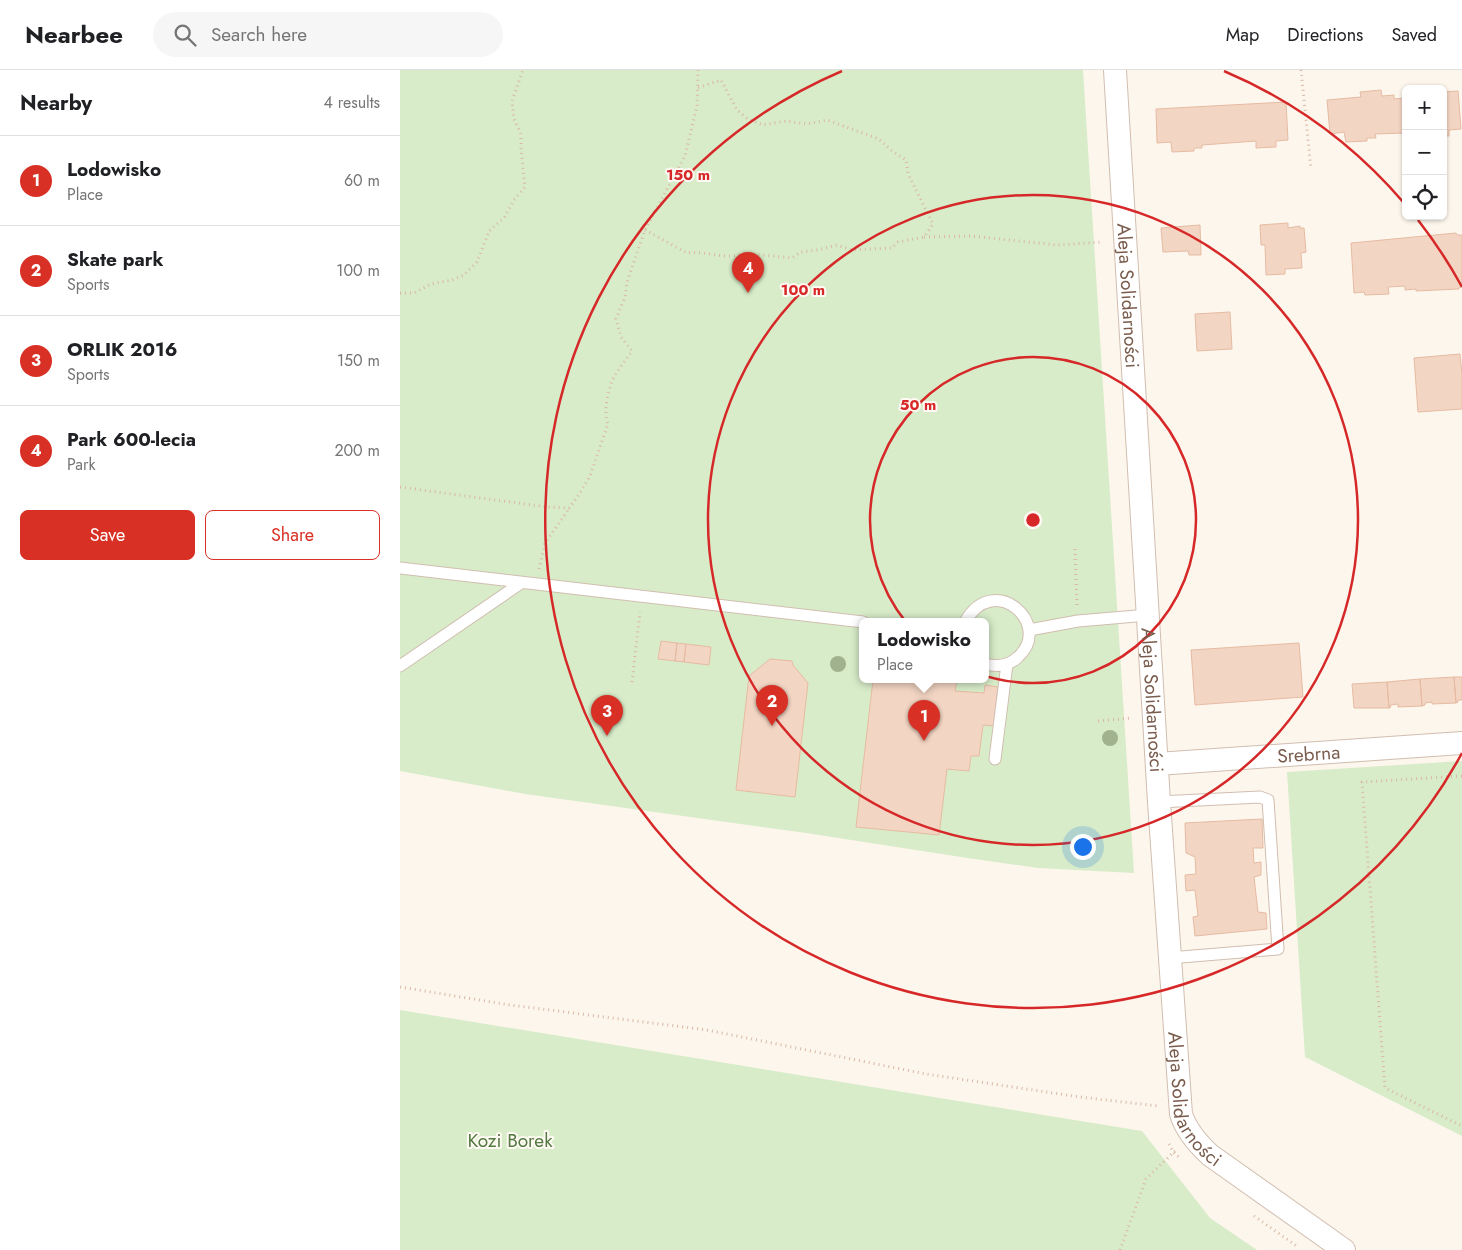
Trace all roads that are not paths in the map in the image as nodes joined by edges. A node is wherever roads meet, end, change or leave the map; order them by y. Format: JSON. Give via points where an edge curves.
{"nodes":[{"id":1,"x":1114,"y":70,"type":"edge"},
{"id":2,"x":400,"y":568,"type":"edge"},
{"id":3,"x":521,"y":583,"type":"junction"},
{"id":4,"x":1148,"y":615,"type":"junction"},
{"id":5,"x":968,"y":618,"type":"edge"},
{"id":6,"x":859,"y":622,"type":"edge"},
{"id":7,"x":1029,"y":630,"type":"junction"},
{"id":8,"x":1007,"y":664,"type":"junction"},
{"id":9,"x":989,"y":665,"type":"edge"},
{"id":10,"x":400,"y":666,"type":"edge"},
{"id":11,"x":1462,"y":743,"type":"edge"},
{"id":12,"x":995,"y":759,"type":"dead end"},
{"id":13,"x":1157,"y":764,"type":"junction"},
{"id":14,"x":1159,"y":802,"type":"junction"},
{"id":15,"x":1170,"y":958,"type":"junction"},
{"id":16,"x":1344,"y":1250,"type":"edge"}],
"edges":[{"from":1,"to":4,"type":"street","name":"Aleja Solidarności"},
{"from":2,"to":3,"type":"lane"},
{"from":3,"to":6,"type":"lane"},
{"from":3,"to":10,"type":"lane"},
{"from":4,"to":7,"type":"lane","via":[[1078,621]]},
{"from":4,"to":13,"type":"street","name":"Aleja Solidarności"},
{"from":5,"to":7,"type":"lane","via":[[979,605],[1000,601],[1020,610]]},
{"from":7,"to":8,"type":"lane","via":[[1026,647]]},
{"from":8,"to":9,"type":"lane"},
{"from":8,"to":12,"type":"lane"},
{"from":11,"to":13,"type":"street","name":"Srebrna"},
{"from":13,"to":14,"type":"street","name":"Aleja Solidarności"},
{"from":14,"to":15,"type":"street","name":"Aleja Solidarności"},
{"from":14,"to":15,"type":"lane","via":[[1260,797],[1268,800],[1278,949]]},
{"from":15,"to":16,"type":"street","name":"Aleja Solidarności","via":[[1179,1104],[1183,1121],[1200,1146],[1220,1164]]}]}
